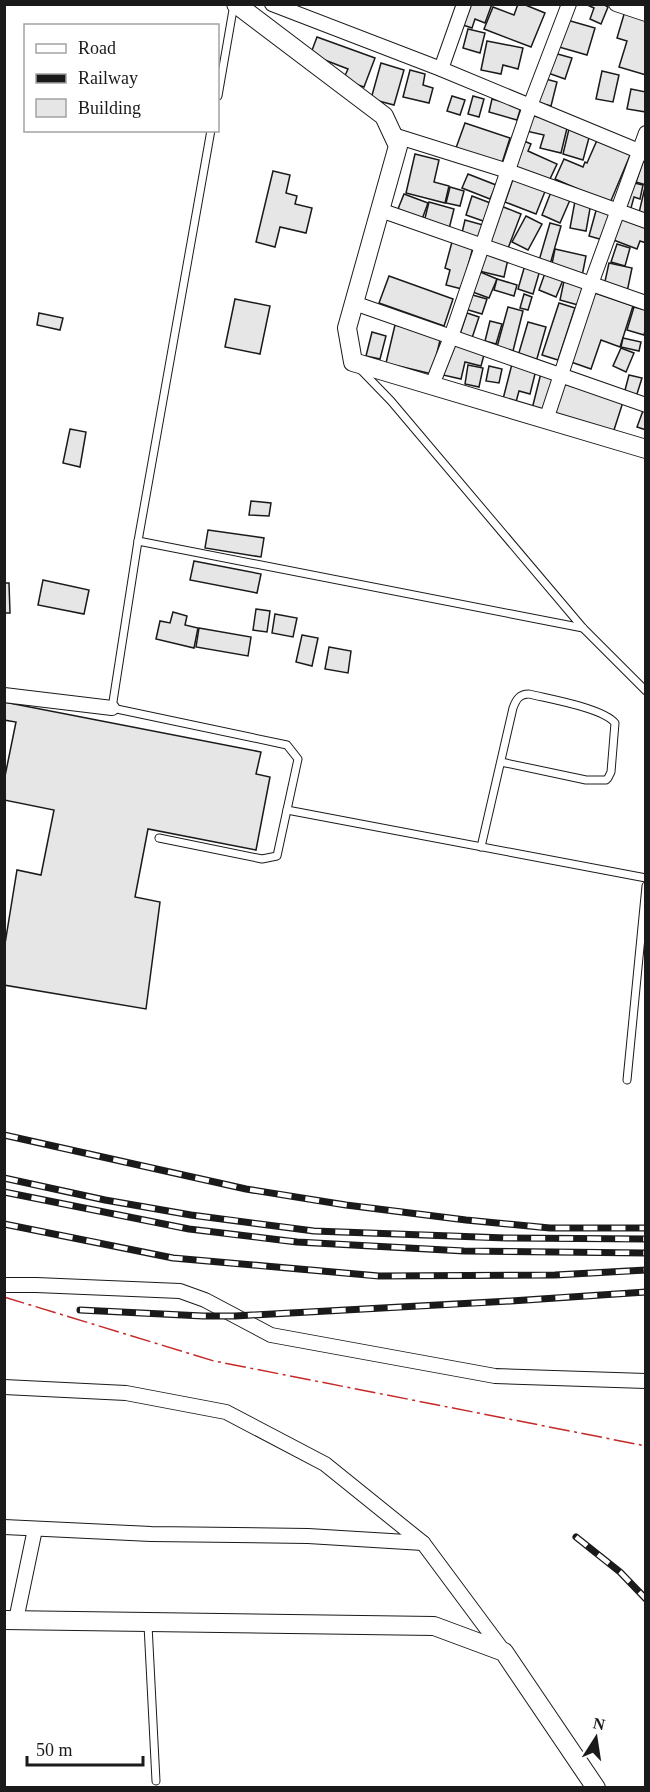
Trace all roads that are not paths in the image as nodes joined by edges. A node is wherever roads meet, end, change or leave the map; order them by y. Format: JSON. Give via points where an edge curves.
{"nodes":[{"id":1,"x":235,"y":4,"type":"edge"},
{"id":2,"x":272,"y":4,"type":"edge"},
{"id":3,"x":464,"y":4,"type":"edge"},
{"id":4,"x":569,"y":4,"type":"edge"},
{"id":5,"x":616,"y":4,"type":"edge"},
{"id":6,"x":645,"y":14,"type":"edge"},
{"id":7,"x":441,"y":69,"type":"junction"},
{"id":8,"x":219,"y":91,"type":"edge"},
{"id":9,"x":530,"y":106,"type":"junction"},
{"id":10,"x":211,"y":132,"type":"edge"},
{"id":11,"x":645,"y":133,"type":"edge"},
{"id":12,"x":393,"y":135,"type":"junction"},
{"id":13,"x":642,"y":153,"type":"edge"},
{"id":14,"x":508,"y":171,"type":"junction"},
{"id":15,"x":380,"y":210,"type":"junction"},
{"id":16,"x":617,"y":211,"type":"junction"},
{"id":17,"x":645,"y":221,"type":"edge"},
{"id":18,"x":482,"y":245,"type":"junction"},
{"id":19,"x":591,"y":284,"type":"junction"},
{"id":20,"x":354,"y":303,"type":"junction"},
{"id":21,"x":645,"y":303,"type":"edge"},
{"id":22,"x":451,"y":337,"type":"junction"},
{"id":23,"x":353,"y":362,"type":"junction"},
{"id":24,"x":561,"y":376,"type":"junction"},
{"id":25,"x":432,"y":385,"type":"junction"},
{"id":26,"x":645,"y":405,"type":"edge"},
{"id":27,"x":546,"y":420,"type":"junction"},
{"id":28,"x":645,"y":449,"type":"edge"},
{"id":29,"x":138,"y":541,"type":"junction"},
{"id":30,"x":584,"y":628,"type":"junction"},
{"id":31,"x":645,"y":692,"type":"edge"},
{"id":32,"x":4,"y":695,"type":"edge"},
{"id":33,"x":112,"y":708,"type":"junction"},
{"id":34,"x":501,"y":762,"type":"junction"},
{"id":35,"x":287,"y":810,"type":"junction"},
{"id":36,"x":159,"y":838,"type":"dead end"},
{"id":37,"x":481,"y":847,"type":"junction"},
{"id":38,"x":645,"y":878,"type":"edge"},
{"id":39,"x":645,"y":886,"type":"edge"},
{"id":40,"x":627,"y":1080,"type":"dead end"},
{"id":41,"x":4,"y":1285,"type":"edge"},
{"id":42,"x":645,"y":1381,"type":"edge"},
{"id":43,"x":4,"y":1387,"type":"edge"},
{"id":44,"x":4,"y":1527,"type":"edge"},
{"id":45,"x":35,"y":1529,"type":"junction"},
{"id":46,"x":423,"y":1543,"type":"junction"},
{"id":47,"x":10,"y":1620,"type":"edge"},
{"id":48,"x":148,"y":1622,"type":"junction"},
{"id":49,"x":504,"y":1652,"type":"junction"},
{"id":50,"x":156,"y":1781,"type":"dead end"},
{"id":51,"x":596,"y":1788,"type":"edge"}],
"edges":[{"from":1,"to":8,"type":"lane"},
{"from":1,"to":12,"type":"street","via":[[384,116]]},
{"from":2,"to":7,"type":"street"},
{"from":3,"to":7,"type":"street"},
{"from":4,"to":9,"type":"street"},
{"from":5,"to":6,"type":"street"},
{"from":7,"to":9,"type":"street"},
{"from":9,"to":13,"type":"street"},
{"from":9,"to":14,"type":"street"},
{"from":10,"to":29,"type":"lane"},
{"from":11,"to":13,"type":"street"},
{"from":12,"to":14,"type":"street"},
{"from":12,"to":15,"type":"street","via":[[398,146]]},
{"from":13,"to":16,"type":"street"},
{"from":14,"to":16,"type":"street"},
{"from":14,"to":18,"type":"street"},
{"from":15,"to":18,"type":"street"},
{"from":15,"to":20,"type":"street"},
{"from":16,"to":17,"type":"street"},
{"from":16,"to":19,"type":"street"},
{"from":18,"to":19,"type":"street"},
{"from":18,"to":22,"type":"street"},
{"from":19,"to":21,"type":"street"},
{"from":19,"to":24,"type":"street"},
{"from":20,"to":22,"type":"street"},
{"from":20,"to":23,"type":"street","via":[[347,328]]},
{"from":22,"to":24,"type":"street"},
{"from":22,"to":25,"type":"street"},
{"from":23,"to":25,"type":"street"},
{"from":23,"to":30,"type":"lane"},
{"from":24,"to":26,"type":"street"},
{"from":24,"to":27,"type":"street"},
{"from":25,"to":27,"type":"street"},
{"from":27,"to":28,"type":"street"},
{"from":29,"to":30,"type":"lane"},
{"from":29,"to":33,"type":"lane"},
{"from":30,"to":31,"type":"lane"},
{"from":32,"to":33,"type":"street"},
{"from":33,"to":35,"type":"lane","via":[[287,745],[298,759]]},
{"from":34,"to":34,"type":"lane","via":[[513,708],[523,694],[585,708],[615,723],[606,780],[586,780]]},
{"from":34,"to":37,"type":"lane"},
{"from":35,"to":36,"type":"lane","via":[[277,856],[262,860]]},
{"from":35,"to":37,"type":"lane"},
{"from":37,"to":38,"type":"lane"},
{"from":39,"to":40,"type":"lane"},
{"from":41,"to":42,"type":"street","via":[[180,1291],[271,1335],[495,1376]]},
{"from":43,"to":46,"type":"street","via":[[126,1393],[226,1412],[326,1464]]},
{"from":44,"to":45,"type":"street"},
{"from":45,"to":46,"type":"street"},
{"from":45,"to":47,"type":"street"},
{"from":46,"to":49,"type":"street"},
{"from":47,"to":48,"type":"street"},
{"from":48,"to":49,"type":"street","via":[[434,1626]]},
{"from":48,"to":50,"type":"lane"},
{"from":49,"to":51,"type":"street"}]}
